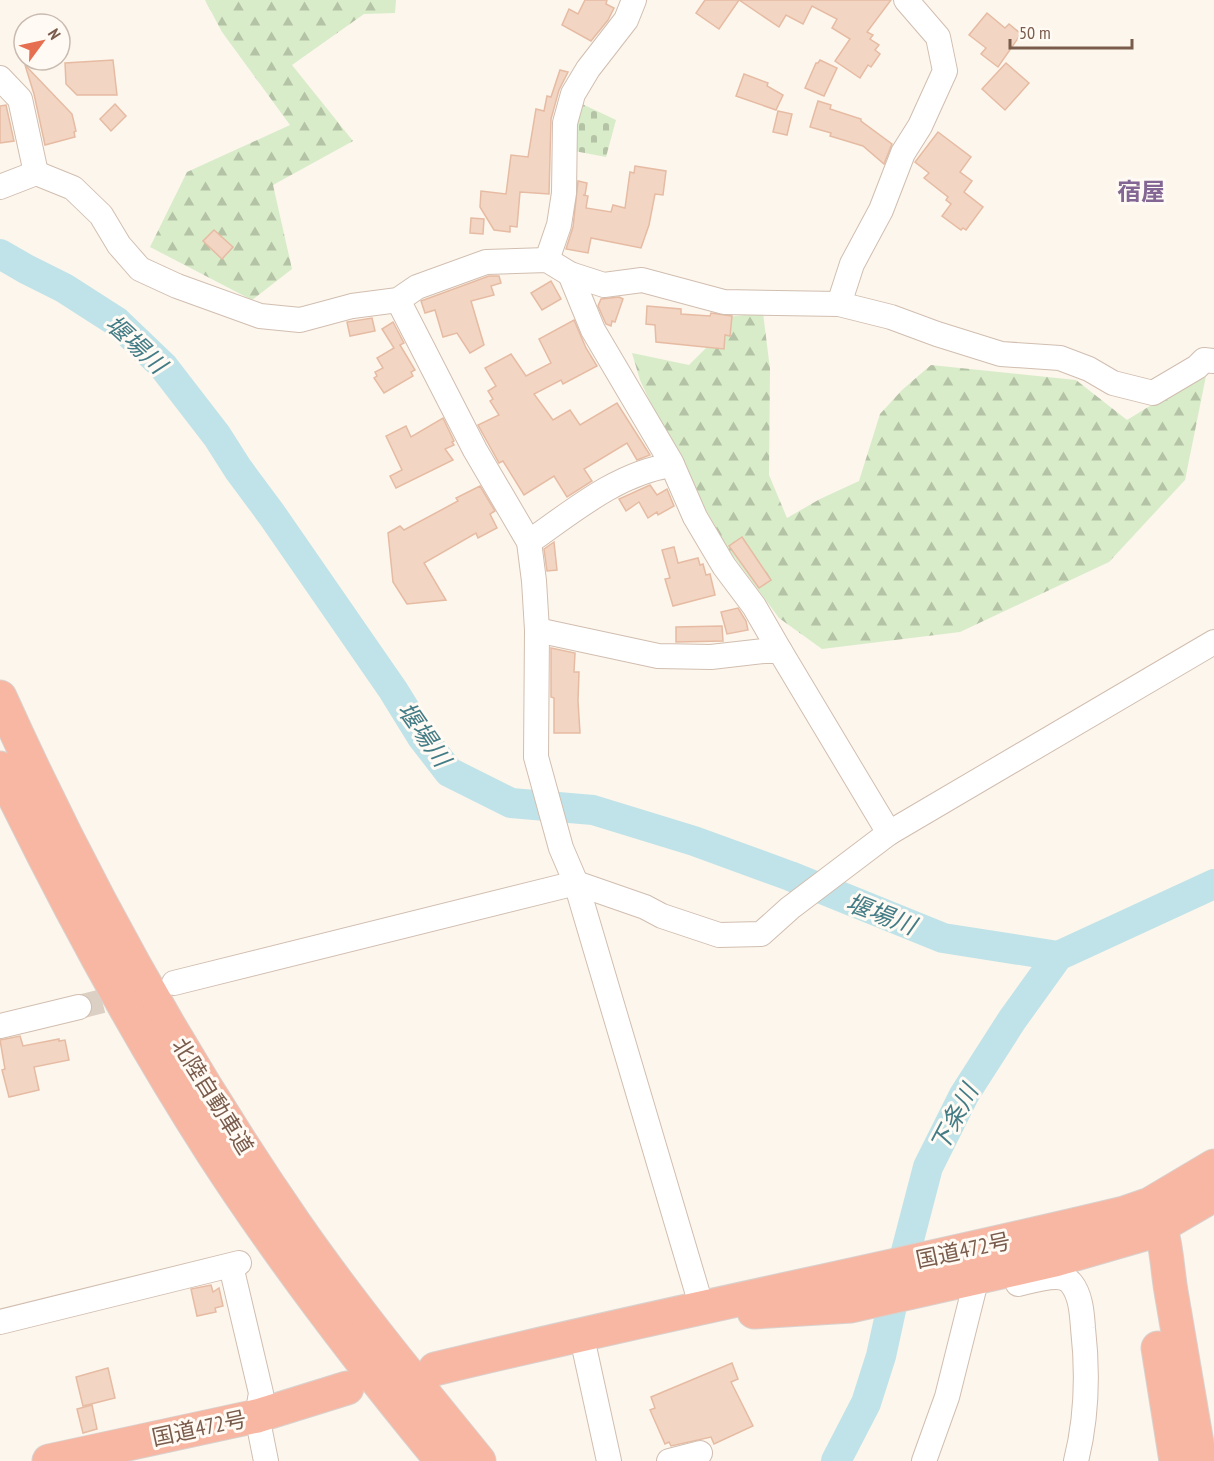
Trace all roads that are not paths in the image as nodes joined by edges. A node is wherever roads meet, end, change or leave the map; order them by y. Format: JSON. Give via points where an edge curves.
{"nodes":[{"id":1,"x":634,"y":0,"type":"edge"},
{"id":2,"x":906,"y":0,"type":"edge"},
{"id":3,"x":0,"y":78,"type":"edge"},
{"id":4,"x":36,"y":173,"type":"junction"},
{"id":5,"x":0,"y":187,"type":"edge"},
{"id":6,"x":547,"y":260,"type":"junction"},
{"id":7,"x":570,"y":274,"type":"junction"},
{"id":8,"x":398,"y":300,"type":"junction"},
{"id":9,"x":839,"y":304,"type":"junction"},
{"id":10,"x":1214,"y":361,"type":"edge"},
{"id":11,"x":672,"y":465,"type":"junction"},
{"id":12,"x":529,"y":542,"type":"junction"},
{"id":13,"x":537,"y":630,"type":"junction"},
{"id":14,"x":1214,"y":642,"type":"edge"},
{"id":15,"x":780,"y":651,"type":"junction"},
{"id":16,"x":0,"y":697,"type":"edge"},
{"id":17,"x":0,"y":768,"type":"edge"},
{"id":18,"x":889,"y":833,"type":"junction"},
{"id":19,"x":576,"y":883,"type":"junction"},
{"id":20,"x":174,"y":983,"type":"dead end"},
{"id":21,"x":79,"y":1006,"type":"tunnel mouth"},
{"id":22,"x":0,"y":1026,"type":"edge"},
{"id":23,"x":1214,"y":1166,"type":"edge"},
{"id":24,"x":1214,"y":1195,"type":"edge"},
{"id":25,"x":1152,"y":1221,"type":"junction"},
{"id":26,"x":1016,"y":1269,"type":"junction"},
{"id":27,"x":965,"y":1280,"type":"junction"},
{"id":28,"x":702,"y":1308,"type":"junction"},
{"id":29,"x":0,"y":1322,"type":"edge"},
{"id":30,"x":581,"y":1333,"type":"junction"},
{"id":31,"x":435,"y":1369,"type":"dead end"},
{"id":32,"x":347,"y":1388,"type":"dead end"},
{"id":33,"x":257,"y":1416,"type":"junction"},
{"id":34,"x":700,"y":1454,"type":"dead end"},
{"id":35,"x":49,"y":1461,"type":"edge"},
{"id":36,"x":266,"y":1461,"type":"edge"},
{"id":37,"x":442,"y":1461,"type":"edge"},
{"id":38,"x":479,"y":1461,"type":"edge"},
{"id":39,"x":609,"y":1461,"type":"edge"},
{"id":40,"x":669,"y":1461,"type":"edge"},
{"id":41,"x":924,"y":1461,"type":"edge"},
{"id":42,"x":1076,"y":1461,"type":"edge"},
{"id":43,"x":1176,"y":1461,"type":"edge"},
{"id":44,"x":1200,"y":1461,"type":"edge"}],
"edges":[{"from":1,"to":6,"type":"street","via":[[626,20],[573,94],[566,123],[559,225]]},
{"from":2,"to":9,"type":"street","via":[[938,37],[945,71],[852,264]]},
{"from":3,"to":4,"type":"street","via":[[20,99]]},
{"from":4,"to":5,"type":"street"},
{"from":4,"to":8,"type":"street","via":[[73,188],[101,215],[140,269],[260,316],[300,320],[352,306]]},
{"from":6,"to":7,"type":"street"},
{"from":6,"to":8,"type":"street","via":[[486,262],[417,287]]},
{"from":7,"to":9,"type":"street","via":[[604,285],[642,280],[724,302]]},
{"from":7,"to":11,"type":"street","via":[[593,330]]},
{"from":8,"to":12,"type":"street","via":[[475,450]]},
{"from":9,"to":10,"type":"street","via":[[1001,354],[1060,358],[1113,383],[1153,393],[1204,360]]},
{"from":11,"to":12,"type":"street","via":[[653,468],[595,494]]},
{"from":11,"to":15,"type":"street","via":[[701,527]]},
{"from":12,"to":13,"type":"street"},
{"from":13,"to":15,"type":"street","via":[[658,656],[711,657]]},
{"from":13,"to":19,"type":"street","via":[[536,757],[561,848]]},
{"from":14,"to":18,"type":"street"},
{"from":15,"to":18,"type":"street"},
{"from":16,"to":38,"type":"highway","name":"北陸自動車道","via":[[125,951],[186,1055],[296,1224]]},
{"from":17,"to":37,"type":"highway","name":"北陸自動車道","via":[[96,957],[213,1153],[329,1320]]},
{"from":18,"to":19,"type":"street","via":[[761,934],[719,935]]},
{"from":19,"to":20,"type":"street"},
{"from":19,"to":28,"type":"street"},
{"from":21,"to":22,"type":"street"},
{"from":23,"to":25,"type":"highway","name":"国道472号"},
{"from":24,"to":25,"type":"highway","name":"国道472号"},
{"from":25,"to":26,"type":"highway","name":"国道472号","via":[[1101,1248]]},
{"from":25,"to":28,"type":"highway","name":"国道472号","via":[[1124,1213]]},
{"from":25,"to":43,"type":"highway","via":[[1146,1275]]},
{"from":25,"to":44,"type":"highway","via":[[1166,1240],[1169,1281]]},
{"from":26,"to":27,"type":"highway","name":"国道472号"},
{"from":26,"to":42,"type":"street","via":[[1018,1284],[1060,1277],[1066,1280],[1081,1305],[1087,1367],[1082,1437]]},
{"from":27,"to":28,"type":"highway","name":"国道472号","via":[[851,1305],[745,1313]]},
{"from":27,"to":41,"type":"street","via":[[947,1397]]},
{"from":28,"to":30,"type":"highway","name":"国道472号"},
{"from":29,"to":33,"type":"street","via":[[235,1264],[261,1393]]},
{"from":30,"to":31,"type":"highway","name":"国道472号"},
{"from":30,"to":39,"type":"street"},
{"from":32,"to":33,"type":"highway","name":"国道472号"},
{"from":33,"to":35,"type":"highway","name":"国道472号"},
{"from":33,"to":36,"type":"street"},
{"from":34,"to":40,"type":"street"}]}
